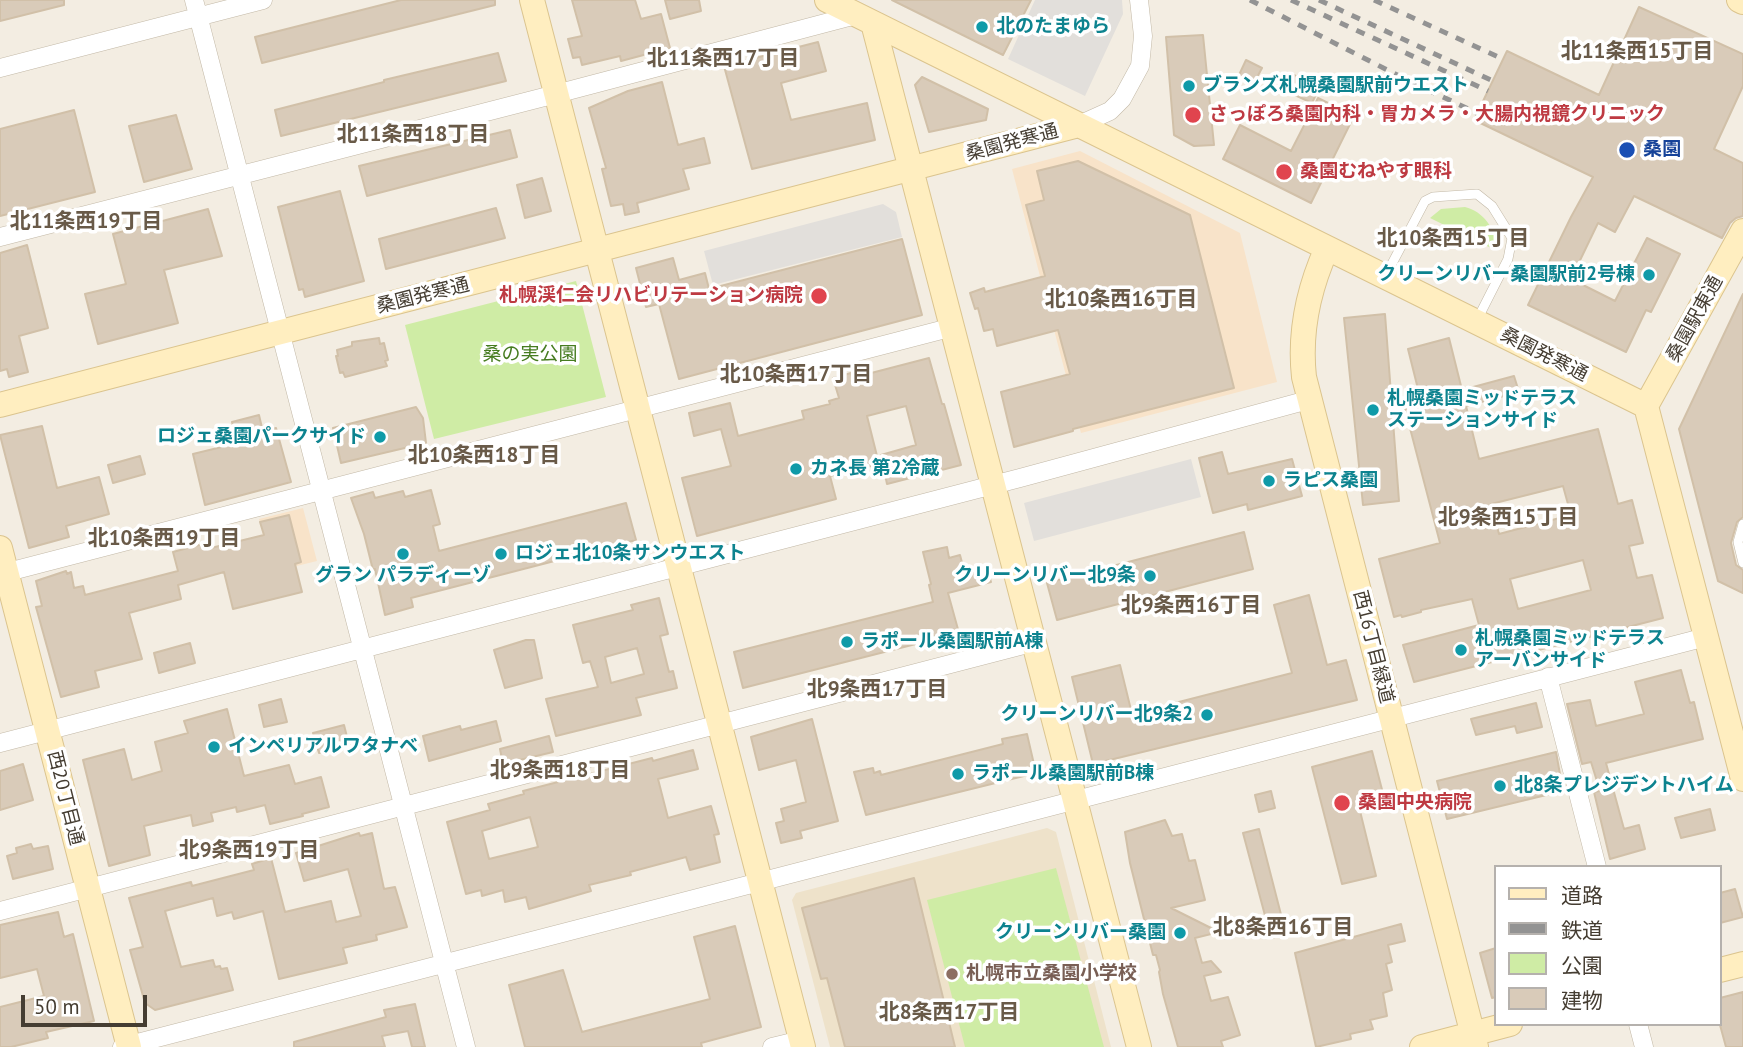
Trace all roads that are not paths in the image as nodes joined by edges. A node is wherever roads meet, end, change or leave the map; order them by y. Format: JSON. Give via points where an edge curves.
{"nodes":[{"id":1,"x":263,"y":0,"type":"edge"},
{"id":2,"x":532,"y":0,"type":"edge"},
{"id":3,"x":827,"y":0,"type":"edge"},
{"id":4,"x":1139,"y":0,"type":"edge"},
{"id":5,"x":196,"y":9,"type":"edge"},
{"id":6,"x":865,"y":19,"type":"junction"},
{"id":7,"x":0,"y":68,"type":"edge"},
{"id":8,"x":556,"y":94,"type":"junction"},
{"id":9,"x":1079,"y":125,"type":"junction"},
{"id":10,"x":912,"y":169,"type":"junction"},
{"id":11,"x":240,"y":174,"type":"junction"},
{"id":12,"x":1743,"y":231,"type":"edge"},
{"id":13,"x":0,"y":237,"type":"edge"},
{"id":14,"x":1327,"y":248,"type":"junction"},
{"id":15,"x":596,"y":251,"type":"junction"},
{"id":16,"x":1385,"y":276,"type":"junction"},
{"id":17,"x":1477,"y":321,"type":"junction"},
{"id":18,"x":953,"y":327,"type":"junction"},
{"id":19,"x":280,"y":332,"type":"junction"},
{"id":20,"x":1308,"y":400,"type":"junction"},
{"id":21,"x":0,"y":405,"type":"edge"},
{"id":22,"x":1646,"y":406,"type":"junction"},
{"id":23,"x":637,"y":409,"type":"junction"},
{"id":24,"x":993,"y":485,"type":"junction"},
{"id":25,"x":322,"y":490,"type":"junction"},
{"id":26,"x":1743,"y":524,"type":"edge"},
{"id":27,"x":1743,"y":563,"type":"edge"},
{"id":28,"x":2,"y":565,"type":"edge"},
{"id":29,"x":678,"y":566,"type":"junction"},
{"id":30,"x":1706,"y":637,"type":"junction"},
{"id":31,"x":1035,"y":642,"type":"junction"},
{"id":32,"x":362,"y":648,"type":"junction"},
{"id":33,"x":1548,"y":677,"type":"junction"},
{"id":34,"x":1391,"y":719,"type":"junction"},
{"id":35,"x":719,"y":724,"type":"junction"},
{"id":36,"x":47,"y":730,"type":"junction"},
{"id":37,"x":0,"y":743,"type":"edge"},
{"id":38,"x":1743,"y":779,"type":"edge"},
{"id":39,"x":1075,"y":800,"type":"junction"},
{"id":40,"x":404,"y":806,"type":"junction"},
{"id":41,"x":1596,"y":865,"type":"edge"},
{"id":42,"x":760,"y":882,"type":"junction"},
{"id":43,"x":88,"y":888,"type":"junction"},
{"id":44,"x":0,"y":911,"type":"edge"},
{"id":45,"x":445,"y":963,"type":"junction"},
{"id":46,"x":1743,"y":964,"type":"edge"},
{"id":47,"x":1722,"y":969,"type":"edge"},
{"id":48,"x":1506,"y":1026,"type":"edge"},
{"id":49,"x":1639,"y":1026,"type":"edge"},
{"id":50,"x":1474,"y":1041,"type":"edge"},
{"id":51,"x":802,"y":1043,"type":"edge"},
{"id":52,"x":127,"y":1046,"type":"edge"},
{"id":53,"x":466,"y":1047,"type":"edge"},
{"id":54,"x":772,"y":1047,"type":"edge"},
{"id":55,"x":1139,"y":1047,"type":"edge"},
{"id":56,"x":1422,"y":1047,"type":"edge"},
{"id":57,"x":1644,"y":1047,"type":"edge"}],
"edges":[{"from":1,"to":5,"type":"street"},
{"from":2,"to":8,"type":"street"},
{"from":3,"to":6,"type":"street"},
{"from":4,"to":9,"type":"street","via":[[1140,66],[1110,111]]},
{"from":5,"to":7,"type":"street"},
{"from":5,"to":11,"type":"street"},
{"from":6,"to":8,"type":"street"},
{"from":6,"to":9,"type":"street"},
{"from":6,"to":10,"type":"street"},
{"from":8,"to":11,"type":"street"},
{"from":8,"to":15,"type":"street"},
{"from":9,"to":10,"type":"street","name":"桑園発寒通"},
{"from":9,"to":14,"type":"street","name":"桑園発寒通"},
{"from":10,"to":15,"type":"street","name":"桑園発寒通"},
{"from":10,"to":18,"type":"street"},
{"from":11,"to":13,"type":"street"},
{"from":11,"to":19,"type":"street"},
{"from":12,"to":22,"type":"street","name":"桑園駅東通"},
{"from":14,"to":16,"type":"street","name":"桑園発寒通"},
{"from":14,"to":20,"type":"street","name":"西16丁目緑道","via":[[1303,324],[1301,353]]},
{"from":15,"to":19,"type":"street","name":"桑園発寒通"},
{"from":15,"to":23,"type":"street"},
{"from":16,"to":17,"type":"street","name":"桑園発寒通"},
{"from":16,"to":17,"type":"lane","via":[[1425,201],[1477,194],[1492,206],[1511,238],[1508,258]]},
{"from":17,"to":22,"type":"street","name":"桑園発寒通"},
{"from":18,"to":23,"type":"street"},
{"from":18,"to":24,"type":"street"},
{"from":19,"to":21,"type":"street","name":"桑園発寒通"},
{"from":19,"to":25,"type":"street"},
{"from":20,"to":24,"type":"street"},
{"from":20,"to":34,"type":"street","name":"西16丁目緑道"},
{"from":22,"to":30,"type":"street"},
{"from":23,"to":25,"type":"street"},
{"from":23,"to":29,"type":"street"},
{"from":24,"to":29,"type":"street"},
{"from":24,"to":31,"type":"street"},
{"from":25,"to":28,"type":"street"},
{"from":25,"to":32,"type":"street"},
{"from":26,"to":27,"type":"lane","via":[[1738,542]]},
{"from":28,"to":36,"type":"street","name":"西20丁目通"},
{"from":29,"to":32,"type":"street"},
{"from":29,"to":35,"type":"street"},
{"from":30,"to":33,"type":"street"},
{"from":30,"to":38,"type":"street"},
{"from":31,"to":35,"type":"street"},
{"from":31,"to":39,"type":"street"},
{"from":32,"to":36,"type":"street"},
{"from":32,"to":40,"type":"street"},
{"from":33,"to":34,"type":"street"},
{"from":33,"to":41,"type":"street"},
{"from":34,"to":39,"type":"street"},
{"from":34,"to":50,"type":"street","name":"西16丁目緑道"},
{"from":35,"to":40,"type":"street"},
{"from":35,"to":42,"type":"street"},
{"from":36,"to":37,"type":"street"},
{"from":36,"to":43,"type":"street","name":"西20丁目通"},
{"from":39,"to":42,"type":"street"},
{"from":39,"to":55,"type":"street"},
{"from":40,"to":43,"type":"street"},
{"from":40,"to":45,"type":"street"},
{"from":42,"to":45,"type":"street"},
{"from":42,"to":51,"type":"street"},
{"from":43,"to":44,"type":"street"},
{"from":43,"to":52,"type":"street","name":"西20丁目通"},
{"from":45,"to":52,"type":"street"},
{"from":45,"to":53,"type":"street"},
{"from":46,"to":47,"type":"street"},
{"from":48,"to":50,"type":"street"},
{"from":49,"to":57,"type":"street"},
{"from":50,"to":56,"type":"street"},
{"from":51,"to":54,"type":"street"}]}
